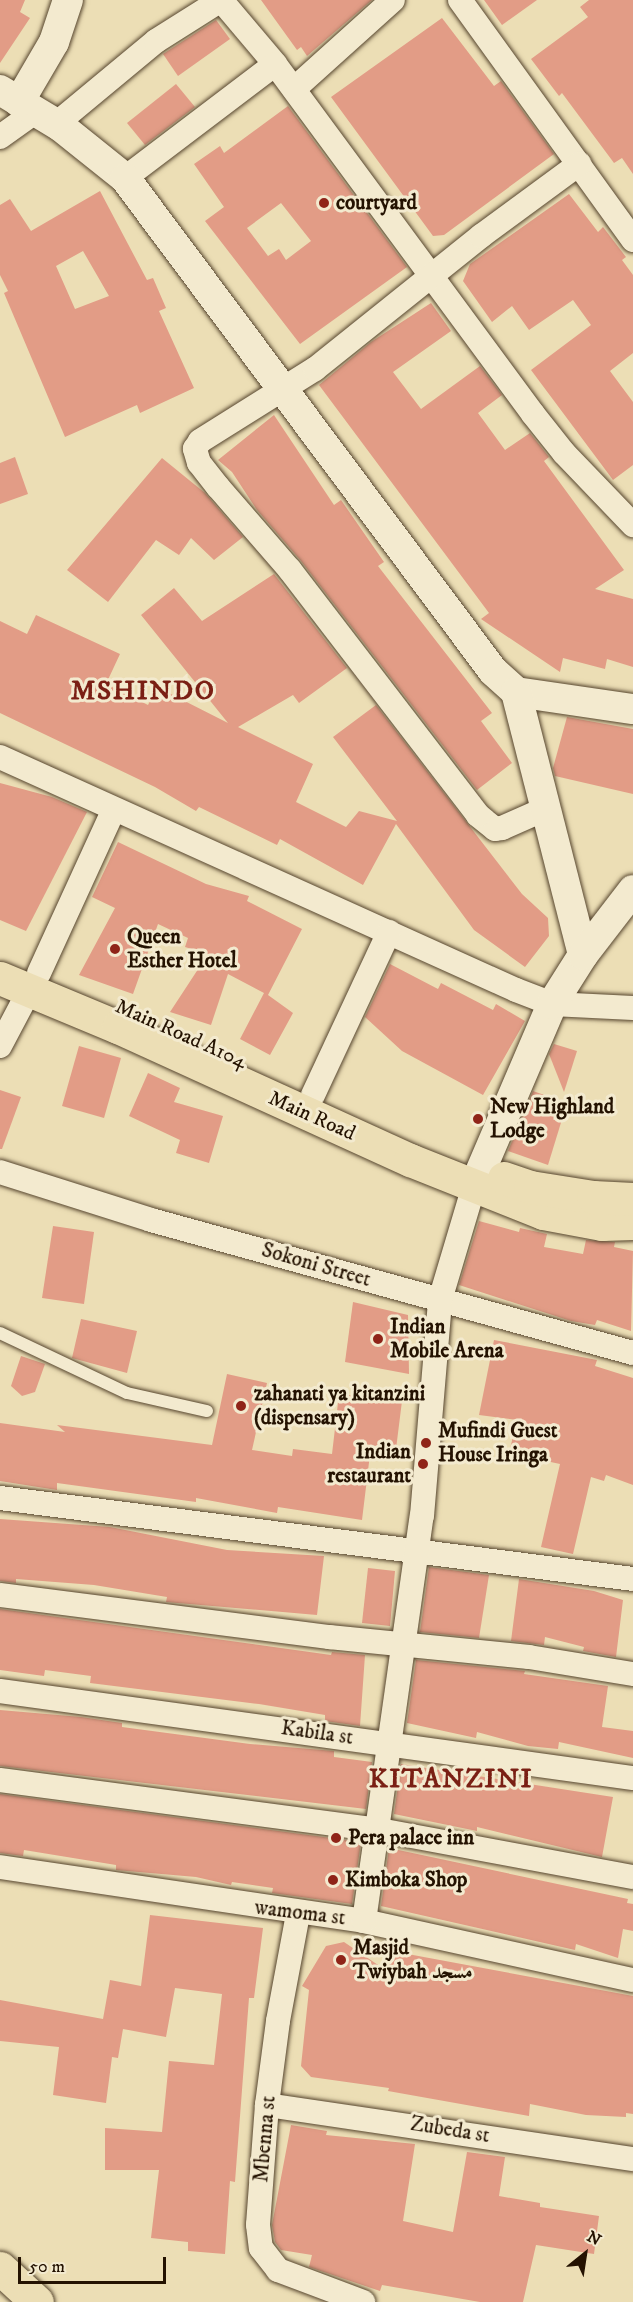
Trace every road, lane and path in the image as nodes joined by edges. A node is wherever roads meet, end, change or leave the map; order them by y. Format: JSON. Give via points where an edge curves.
{"nodes":[{"id":1,"x":68,"y":0,"type":"edge"},
{"id":2,"x":221,"y":0,"type":"edge"},
{"id":3,"x":393,"y":0,"type":"edge"},
{"id":4,"x":460,"y":0,"type":"edge"},
{"id":5,"x":275,"y":64,"type":"junction"},
{"id":6,"x":294,"y":89,"type":"junction"},
{"id":7,"x":27,"y":107,"type":"edge"},
{"id":8,"x":0,"y":137,"type":"edge"},
{"id":9,"x":579,"y":164,"type":"junction"},
{"id":10,"x":125,"y":178,"type":"junction"},
{"id":11,"x":633,"y":240,"type":"edge"},
{"id":12,"x":432,"y":276,"type":"junction"},
{"id":13,"x":286,"y":389,"type":"junction"},
{"id":14,"x":633,"y":525,"type":"edge"},
{"id":15,"x":516,"y":692,"type":"junction"},
{"id":16,"x":633,"y":709,"type":"edge"},
{"id":17,"x":0,"y":757,"type":"edge"},
{"id":18,"x":114,"y":809,"type":"junction"},
{"id":19,"x":545,"y":809,"type":"junction"},
{"id":20,"x":633,"y":890,"type":"edge"},
{"id":21,"x":389,"y":932,"type":"junction"},
{"id":22,"x":0,"y":955,"type":"edge"},
{"id":23,"x":583,"y":955,"type":"junction"},
{"id":24,"x":0,"y":978,"type":"edge"},
{"id":25,"x":34,"y":982,"type":"junction"},
{"id":26,"x":552,"y":1004,"type":"junction"},
{"id":27,"x":633,"y":1008,"type":"edge"},
{"id":28,"x":0,"y":1046,"type":"edge"},
{"id":29,"x":313,"y":1095,"type":"junction"},
{"id":30,"x":0,"y":1172,"type":"edge"},
{"id":31,"x":478,"y":1178,"type":"junction"},
{"id":32,"x":633,"y":1199,"type":"edge"},
{"id":33,"x":633,"y":1223,"type":"edge"},
{"id":34,"x":440,"y":1300,"type":"junction"},
{"id":35,"x":0,"y":1333,"type":"edge"},
{"id":36,"x":633,"y":1353,"type":"edge"},
{"id":37,"x":207,"y":1411,"type":"dead end"},
{"id":38,"x":0,"y":1498,"type":"edge"},
{"id":39,"x":417,"y":1552,"type":"junction"},
{"id":40,"x":633,"y":1579,"type":"edge"},
{"id":41,"x":0,"y":1595,"type":"edge"},
{"id":42,"x":403,"y":1644,"type":"junction"},
{"id":43,"x":633,"y":1674,"type":"edge"},
{"id":44,"x":0,"y":1691,"type":"edge"},
{"id":45,"x":390,"y":1743,"type":"junction"},
{"id":46,"x":633,"y":1778,"type":"edge"},
{"id":47,"x":0,"y":1780,"type":"edge"},
{"id":48,"x":379,"y":1830,"type":"junction"},
{"id":49,"x":0,"y":1867,"type":"edge"},
{"id":50,"x":633,"y":1877,"type":"edge"},
{"id":51,"x":298,"y":1914,"type":"junction"},
{"id":52,"x":364,"y":1922,"type":"junction"},
{"id":53,"x":633,"y":1980,"type":"edge"},
{"id":54,"x":267,"y":2105,"type":"junction"},
{"id":55,"x":633,"y":2159,"type":"edge"},
{"id":56,"x":0,"y":2268,"type":"edge"},
{"id":57,"x":37,"y":2302,"type":"edge"},
{"id":58,"x":363,"y":2302,"type":"edge"}],
"edges":[{"from":1,"to":7,"type":"street"},
{"from":2,"to":5,"type":"street"},
{"from":2,"to":7,"type":"street","via":[[156,41]]},
{"from":3,"to":6,"type":"street"},
{"from":4,"to":9,"type":"street"},
{"from":5,"to":6,"type":"street"},
{"from":5,"to":10,"type":"street"},
{"from":6,"to":12,"type":"street"},
{"from":7,"to":8,"type":"street"},
{"from":7,"to":10,"type":"street"},
{"from":9,"to":11,"type":"street"},
{"from":9,"to":12,"type":"street"},
{"from":10,"to":13,"type":"street"},
{"from":12,"to":13,"type":"street"},
{"from":12,"to":14,"type":"street","via":[[558,445]]},
{"from":13,"to":15,"type":"street","via":[[478,651]]},
{"from":13,"to":19,"type":"street","via":[[200,441],[195,449],[199,463],[290,570],[478,815],[495,829]]},
{"from":15,"to":16,"type":"street"},
{"from":15,"to":19,"type":"street"},
{"from":17,"to":18,"type":"street"},
{"from":18,"to":21,"type":"street"},
{"from":18,"to":25,"type":"street"},
{"from":19,"to":23,"type":"street"},
{"from":20,"to":23,"type":"street"},
{"from":21,"to":26,"type":"street"},
{"from":21,"to":29,"type":"street"},
{"from":22,"to":25,"type":"highway","name":"Main Road A104"},
{"from":23,"to":26,"type":"street"},
{"from":24,"to":25,"type":"highway","name":"Main Road"},
{"from":25,"to":28,"type":"street"},
{"from":25,"to":29,"type":"highway","name":"Main Road A104","via":[[177,1030]]},
{"from":25,"to":31,"type":"highway","name":"Main Road"},
{"from":26,"to":27,"type":"street"},
{"from":26,"to":31,"type":"street"},
{"from":29,"to":31,"type":"highway","name":"Main Road A104"},
{"from":30,"to":34,"type":"street","name":"Sokoni Street","via":[[151,1221]]},
{"from":31,"to":32,"type":"highway","name":"Main Road A104"},
{"from":31,"to":33,"type":"highway","name":"Main Road","via":[[543,1213],[602,1224]]},
{"from":31,"to":34,"type":"street"},
{"from":34,"to":36,"type":"street","name":"Sokoni Street"},
{"from":34,"to":39,"type":"street"},
{"from":35,"to":37,"type":"lane","via":[[128,1394]]},
{"from":38,"to":39,"type":"street"},
{"from":39,"to":40,"type":"street"},
{"from":39,"to":42,"type":"street"},
{"from":41,"to":42,"type":"street"},
{"from":42,"to":43,"type":"street","via":[[529,1657]]},
{"from":42,"to":45,"type":"street"},
{"from":44,"to":45,"type":"street","name":"Kabila st"},
{"from":45,"to":46,"type":"street","name":"Kabila st"},
{"from":45,"to":48,"type":"street"},
{"from":47,"to":48,"type":"street"},
{"from":48,"to":50,"type":"street"},
{"from":48,"to":52,"type":"street"},
{"from":49,"to":51,"type":"street","name":"wamoma st"},
{"from":51,"to":52,"type":"street","name":"wamoma st"},
{"from":51,"to":54,"type":"street","name":"Mbenna st"},
{"from":52,"to":53,"type":"street","name":"wamoma st"},
{"from":54,"to":55,"type":"street","name":"Zubeda st"},
{"from":54,"to":58,"type":"street","name":"Mbenna st","via":[[258,2225],[261,2248],[278,2270]]},
{"from":56,"to":57,"type":"highway"}]}
